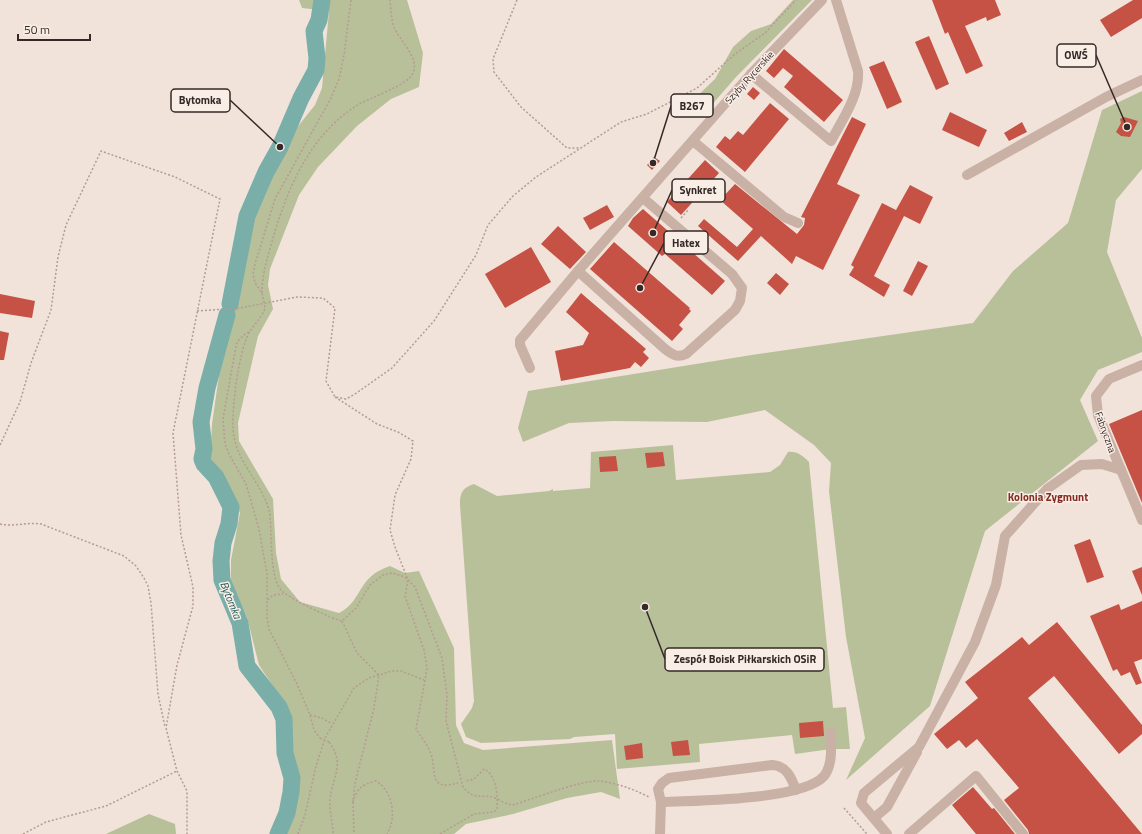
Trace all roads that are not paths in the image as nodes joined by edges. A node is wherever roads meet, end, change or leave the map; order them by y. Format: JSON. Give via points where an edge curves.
{"nodes":[{"id":1,"x":822,"y":0,"type":"edge"},
{"id":2,"x":836,"y":0,"type":"edge"},
{"id":3,"x":751,"y":74,"type":"junction"},
{"id":4,"x":1142,"y":80,"type":"edge"},
{"id":5,"x":693,"y":141,"type":"junction"},
{"id":6,"x":967,"y":175,"type":"dead end"},
{"id":7,"x":646,"y":195,"type":"junction"},
{"id":8,"x":798,"y":223,"type":"dead end"},
{"id":9,"x":578,"y":272,"type":"junction"},
{"id":10,"x":1142,"y":364,"type":"edge"},
{"id":11,"x":530,"y":368,"type":"dead end"},
{"id":12,"x":1121,"y":470,"type":"junction"},
{"id":13,"x":1142,"y":520,"type":"edge"},
{"id":14,"x":831,"y":732,"type":"dead end"},
{"id":15,"x":919,"y":747,"type":"junction"},
{"id":16,"x":796,"y":790,"type":"junction"},
{"id":17,"x":661,"y":802,"type":"junction"},
{"id":18,"x":874,"y":818,"type":"junction"},
{"id":19,"x":660,"y":834,"type":"edge"},
{"id":20,"x":887,"y":834,"type":"edge"},
{"id":21,"x":909,"y":834,"type":"edge"},
{"id":22,"x":1023,"y":834,"type":"edge"}],
"edges":[{"from":1,"to":3,"type":"street","name":"Szyby Rycerskie"},
{"from":2,"to":3,"type":"street","via":[[859,79],[854,97],[831,141]]},
{"from":3,"to":5,"type":"street","name":"Szyby Rycerskie"},
{"from":4,"to":6,"type":"street","via":[[1106,97]]},
{"from":5,"to":7,"type":"street","name":"Szyby Rycerskie"},
{"from":5,"to":8,"type":"street","via":[[784,217]]},
{"from":7,"to":9,"type":"street","name":"Szyby Rycerskie"},
{"from":7,"to":9,"type":"street","via":[[739,281],[742,297],[735,310],[686,354],[676,356]]},
{"from":9,"to":11,"type":"street","name":"Szyby Rycerskie","via":[[520,340]]},
{"from":10,"to":12,"type":"street","name":"Fabryczna","via":[[1109,379],[1096,396],[1098,415]]},
{"from":12,"to":13,"type":"street","name":"Fabryczna"},
{"from":12,"to":15,"type":"street","via":[[1102,464],[1081,465],[1047,489],[1005,536],[996,585],[975,642]]},
{"from":14,"to":16,"type":"street","via":[[829,768],[816,782]]},
{"from":15,"to":18,"type":"street","via":[[887,807]]},
{"from":15,"to":18,"type":"street","via":[[864,793],[861,803]]},
{"from":16,"to":17,"type":"street","via":[[739,799]]},
{"from":16,"to":17,"type":"street","via":[[786,769],[781,765],[772,765],[669,778],[658,789]]},
{"from":17,"to":19,"type":"street"},
{"from":18,"to":20,"type":"street"},
{"from":21,"to":22,"type":"street","via":[[976,776]]}]}
